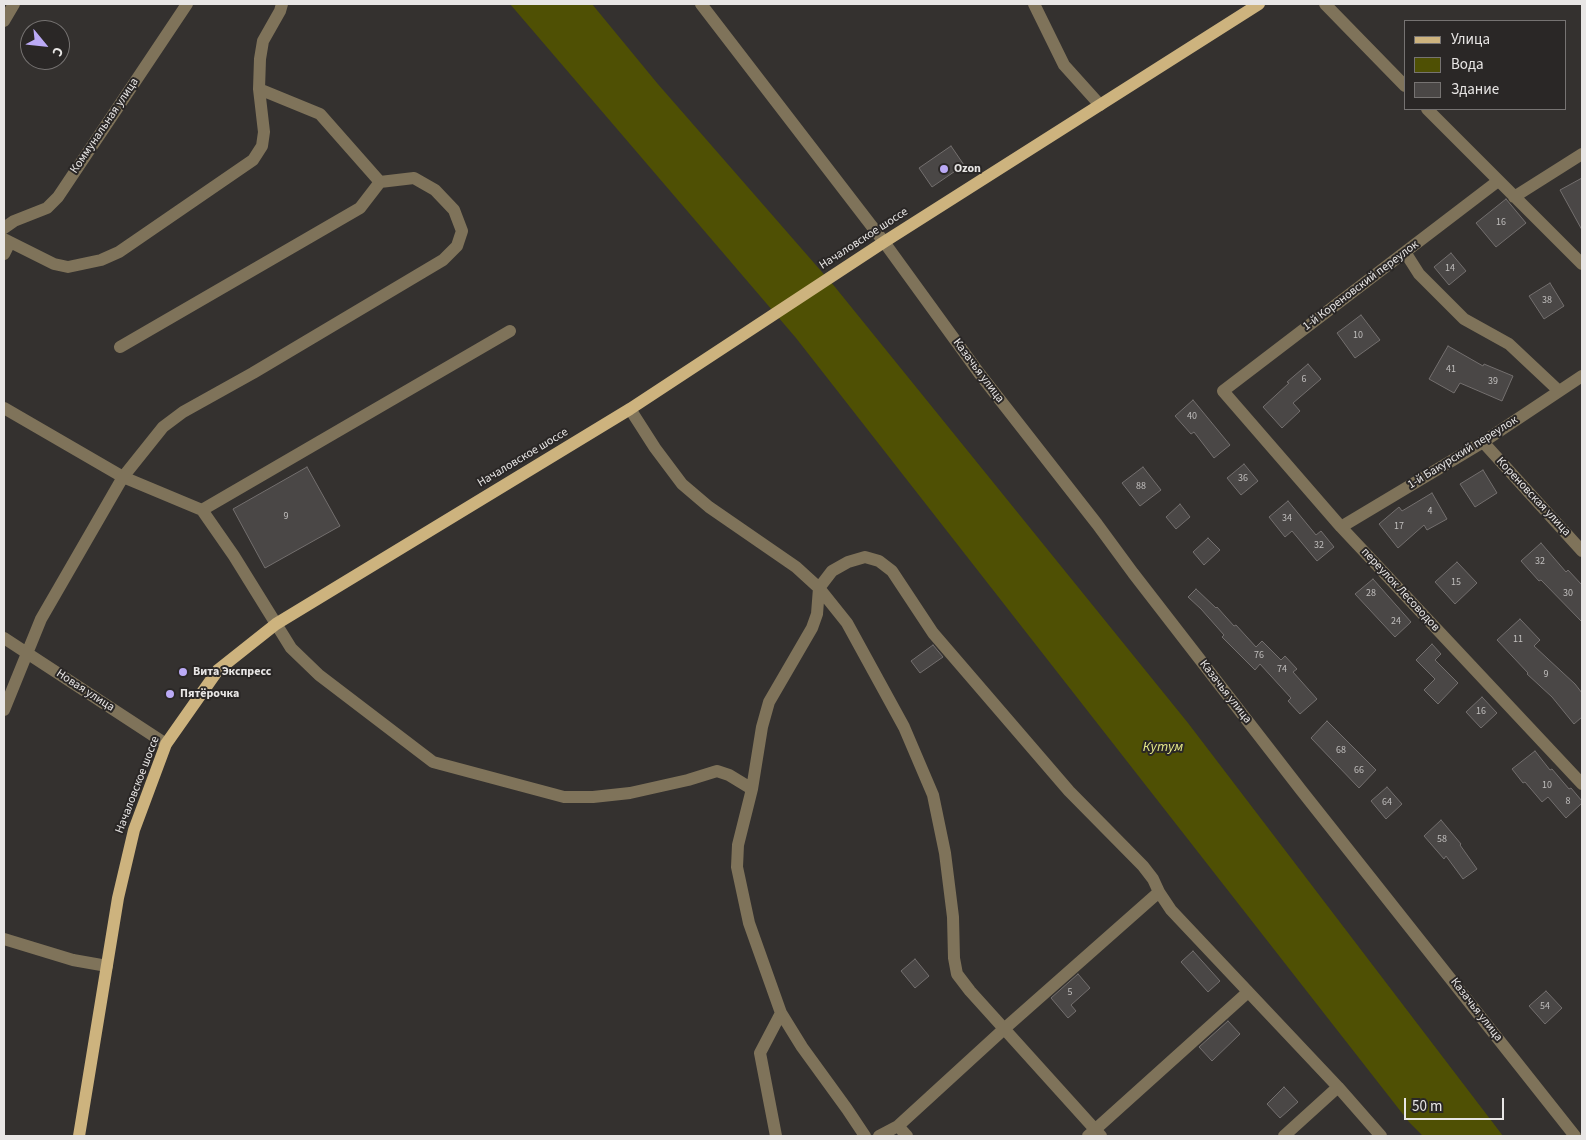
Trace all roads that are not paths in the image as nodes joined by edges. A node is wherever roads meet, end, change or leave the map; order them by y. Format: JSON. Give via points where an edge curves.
{"nodes":[{"id":1,"x":14,"y":4,"type":"edge"},
{"id":2,"x":187,"y":4,"type":"edge"},
{"id":3,"x":282,"y":4,"type":"edge"},
{"id":4,"x":701,"y":4,"type":"edge"},
{"id":5,"x":1034,"y":4,"type":"edge"},
{"id":6,"x":1259,"y":4,"type":"edge"},
{"id":7,"x":1325,"y":4,"type":"edge"},
{"id":8,"x":4,"y":20,"type":"edge"},
{"id":9,"x":1404,"y":85,"type":"edge"},
{"id":10,"x":259,"y":89,"type":"junction"},
{"id":11,"x":1100,"y":105,"type":"junction"},
{"id":12,"x":1428,"y":110,"type":"edge"},
{"id":13,"x":1582,"y":154,"type":"edge"},
{"id":14,"x":1498,"y":181,"type":"junction"},
{"id":15,"x":380,"y":182,"type":"junction"},
{"id":16,"x":1514,"y":197,"type":"junction"},
{"id":17,"x":4,"y":228,"type":"edge"},
{"id":18,"x":7,"y":240,"type":"edge"},
{"id":19,"x":884,"y":242,"type":"junction"},
{"id":20,"x":1405,"y":252,"type":"junction"},
{"id":21,"x":4,"y":254,"type":"edge"},
{"id":22,"x":1582,"y":264,"type":"edge"},
{"id":23,"x":510,"y":331,"type":"dead end"},
{"id":24,"x":120,"y":347,"type":"dead end"},
{"id":25,"x":1582,"y":376,"type":"edge"},
{"id":26,"x":1223,"y":391,"type":"joint"},
{"id":27,"x":1559,"y":391,"type":"junction"},
{"id":28,"x":4,"y":408,"type":"edge"},
{"id":29,"x":630,"y":409,"type":"junction"},
{"id":30,"x":1483,"y":442,"type":"junction"},
{"id":31,"x":123,"y":477,"type":"junction"},
{"id":32,"x":202,"y":510,"type":"junction"},
{"id":33,"x":1341,"y":526,"type":"junction"},
{"id":34,"x":1582,"y":551,"type":"edge"},
{"id":35,"x":819,"y":588,"type":"junction"},
{"id":36,"x":276,"y":624,"type":"junction"},
{"id":37,"x":4,"y":638,"type":"edge"},
{"id":38,"x":26,"y":653,"type":"junction"},
{"id":39,"x":4,"y":710,"type":"edge"},
{"id":40,"x":166,"y":744,"type":"junction"},
{"id":41,"x":1582,"y":784,"type":"edge"},
{"id":42,"x":752,"y":789,"type":"junction"},
{"id":43,"x":1159,"y":892,"type":"junction"},
{"id":44,"x":4,"y":939,"type":"edge"},
{"id":45,"x":107,"y":966,"type":"junction"},
{"id":46,"x":1248,"y":992,"type":"junction"},
{"id":47,"x":781,"y":1013,"type":"junction"},
{"id":48,"x":1004,"y":1029,"type":"junction"},
{"id":49,"x":1338,"y":1087,"type":"junction"},
{"id":50,"x":898,"y":1126,"type":"junction"},
{"id":51,"x":1095,"y":1134,"type":"edge"},
{"id":52,"x":79,"y":1136,"type":"edge"},
{"id":53,"x":776,"y":1136,"type":"edge"},
{"id":54,"x":865,"y":1136,"type":"edge"},
{"id":55,"x":879,"y":1136,"type":"edge"},
{"id":56,"x":907,"y":1136,"type":"edge"},
{"id":57,"x":1284,"y":1136,"type":"edge"},
{"id":58,"x":1380,"y":1136,"type":"edge"},
{"id":59,"x":1575,"y":1136,"type":"edge"}],
"edges":[{"from":1,"to":8,"type":"street"},
{"from":2,"to":17,"type":"street","name":"Коммунальная улица","via":[[58,196],[47,208]]},
{"from":3,"to":10,"type":"street","via":[[263,42]]},
{"from":4,"to":19,"type":"street","name":"Казачья улица"},
{"from":5,"to":11,"type":"street","via":[[1064,65]]},
{"from":6,"to":11,"type":"main road","name":"Началовское шоссе"},
{"from":7,"to":9,"type":"street"},
{"from":10,"to":15,"type":"street","via":[[320,114]]},
{"from":10,"to":18,"type":"street","via":[[264,132],[262,146],[253,160],[119,252],[101,260],[68,267],[54,264]]},
{"from":11,"to":19,"type":"main road","name":"Началовское шоссе"},
{"from":12,"to":14,"type":"street"},
{"from":13,"to":16,"type":"street"},
{"from":14,"to":16,"type":"street"},
{"from":14,"to":20,"type":"street","name":"1-й Кореновский переулок"},
{"from":15,"to":24,"type":"street","via":[[360,208]]},
{"from":15,"to":31,"type":"street","via":[[414,178],[435,190],[454,210],[462,231],[456,246],[443,260],[183,412],[163,427]]},
{"from":16,"to":22,"type":"street"},
{"from":18,"to":21,"type":"street"},
{"from":19,"to":29,"type":"main road","name":"Началовское шоссе"},
{"from":19,"to":59,"type":"street","name":"Казачья улица","via":[[979,373],[1138,581]]},
{"from":20,"to":26,"type":"street","name":"1-й Кореновский переулок"},
{"from":20,"to":27,"type":"street","via":[[1419,274],[1464,319],[1509,344]]},
{"from":23,"to":32,"type":"street"},
{"from":25,"to":27,"type":"street","name":"1-й Бакурский переулок"},
{"from":26,"to":33,"type":"street","name":"переулок Лесоводов"},
{"from":27,"to":30,"type":"street","name":"1-й Бакурский переулок"},
{"from":28,"to":31,"type":"street"},
{"from":29,"to":35,"type":"street","via":[[682,484],[709,507],[796,567]]},
{"from":29,"to":36,"type":"main road","name":"Началовское шоссе"},
{"from":30,"to":33,"type":"street","name":"1-й Бакурский переулок"},
{"from":30,"to":34,"type":"street","name":"Кореновская улица"},
{"from":31,"to":32,"type":"street"},
{"from":31,"to":38,"type":"street","via":[[41,619]]},
{"from":32,"to":36,"type":"street"},
{"from":33,"to":41,"type":"street","name":"переулок Лесоводов"},
{"from":35,"to":42,"type":"street","via":[[817,614],[812,628],[769,702]]},
{"from":35,"to":43,"type":"street","via":[[832,571],[865,557],[879,561],[892,571],[933,634],[1069,791],[1143,866]]},
{"from":35,"to":48,"type":"street","via":[[852,632],[904,727],[933,795],[945,853],[957,974]]},
{"from":36,"to":40,"type":"main road","name":"Началовское шоссе","via":[[218,670]]},
{"from":36,"to":42,"type":"street","via":[[291,648],[319,674],[433,762],[564,797],[593,798],[630,793],[718,771]]},
{"from":37,"to":38,"type":"street","name":"Новая улица"},
{"from":38,"to":39,"type":"street"},
{"from":38,"to":40,"type":"street","name":"Новая улица"},
{"from":40,"to":45,"type":"main road","name":"Началовское шоссе","via":[[134,830]]},
{"from":42,"to":47,"type":"street","via":[[738,845],[737,867],[749,924]]},
{"from":43,"to":46,"type":"street","via":[[1171,910]]},
{"from":43,"to":48,"type":"street"},
{"from":44,"to":45,"type":"street","via":[[73,960]]},
{"from":45,"to":52,"type":"main road","name":"Началовское шоссе"},
{"from":46,"to":49,"type":"street"},
{"from":46,"to":51,"type":"street"},
{"from":47,"to":53,"type":"street","via":[[760,1053]]},
{"from":47,"to":54,"type":"street"},
{"from":48,"to":50,"type":"street"},
{"from":48,"to":51,"type":"street"},
{"from":49,"to":57,"type":"street"},
{"from":49,"to":58,"type":"street"},
{"from":50,"to":55,"type":"street"},
{"from":50,"to":56,"type":"street"}]}
